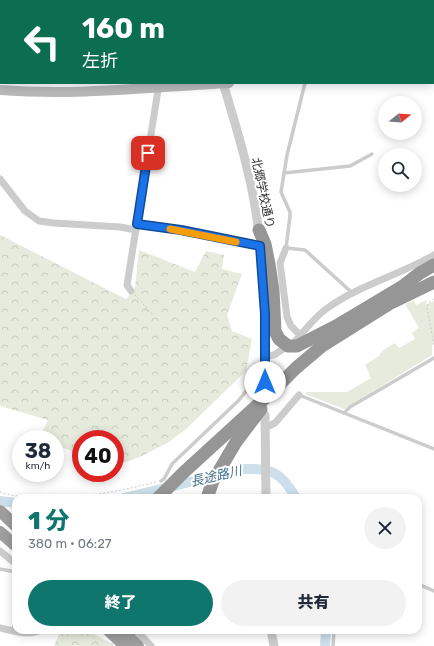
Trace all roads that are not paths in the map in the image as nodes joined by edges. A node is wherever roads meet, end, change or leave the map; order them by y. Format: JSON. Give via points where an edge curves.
{"nodes":[{"id":1,"x":191,"y":84,"type":"edge"},
{"id":2,"x":223,"y":84,"type":"edge"},
{"id":3,"x":305,"y":84,"type":"edge"},
{"id":4,"x":159,"y":85,"type":"edge"},
{"id":5,"x":0,"y":90,"type":"edge"},
{"id":6,"x":372,"y":154,"type":"dead end"},
{"id":7,"x":284,"y":173,"type":"junction"},
{"id":8,"x":0,"y":179,"type":"edge"},
{"id":9,"x":137,"y":227,"type":"junction"},
{"id":10,"x":259,"y":230,"type":"junction"},
{"id":11,"x":260,"y":246,"type":"junction"},
{"id":12,"x":286,"y":248,"type":"junction"},
{"id":13,"x":434,"y":255,"type":"edge"},
{"id":14,"x":434,"y":266,"type":"edge"},
{"id":15,"x":434,"y":277,"type":"edge"},
{"id":16,"x":434,"y":282,"type":"edge"},
{"id":17,"x":434,"y":290,"type":"edge"},
{"id":18,"x":130,"y":291,"type":"road end"},
{"id":19,"x":401,"y":292,"type":"junction"},
{"id":20,"x":352,"y":294,"type":"junction"},
{"id":21,"x":336,"y":326,"type":"junction"},
{"id":22,"x":283,"y":349,"type":"dead end"},
{"id":23,"x":265,"y":356,"type":"junction"},
{"id":24,"x":434,"y":358,"type":"edge"},
{"id":25,"x":269,"y":381,"type":"junction"},
{"id":26,"x":299,"y":395,"type":"joint"},
{"id":27,"x":344,"y":413,"type":"junction"},
{"id":28,"x":265,"y":415,"type":"dead end"},
{"id":29,"x":265,"y":428,"type":"junction"},
{"id":30,"x":434,"y":449,"type":"edge"},
{"id":31,"x":180,"y":472,"type":"junction"},
{"id":32,"x":161,"y":481,"type":"road end"},
{"id":33,"x":208,"y":493,"type":"edge"},
{"id":34,"x":155,"y":494,"type":"edge"},
{"id":35,"x":161,"y":494,"type":"edge"},
{"id":36,"x":266,"y":494,"type":"edge"},
{"id":37,"x":0,"y":510,"type":"edge"},
{"id":38,"x":12,"y":522,"type":"edge"},
{"id":39,"x":0,"y":532,"type":"edge"},
{"id":40,"x":12,"y":542,"type":"edge"},
{"id":41,"x":0,"y":551,"type":"edge"},
{"id":42,"x":12,"y":561,"type":"edge"},
{"id":43,"x":0,"y":569,"type":"edge"},
{"id":44,"x":12,"y":571,"type":"edge"},
{"id":45,"x":422,"y":586,"type":"edge"},
{"id":46,"x":434,"y":591,"type":"edge"},
{"id":47,"x":0,"y":628,"type":"edge"},
{"id":48,"x":12,"y":631,"type":"edge"},
{"id":49,"x":112,"y":634,"type":"edge"},
{"id":50,"x":126,"y":634,"type":"edge"},
{"id":51,"x":140,"y":634,"type":"edge"},
{"id":52,"x":272,"y":634,"type":"edge"},
{"id":53,"x":334,"y":634,"type":"edge"},
{"id":54,"x":125,"y":646,"type":"edge"},
{"id":55,"x":138,"y":646,"type":"edge"},
{"id":56,"x":151,"y":646,"type":"edge"},
{"id":57,"x":274,"y":646,"type":"edge"},
{"id":58,"x":333,"y":646,"type":"edge"}],
"edges":[{"from":1,"to":4,"type":"main road"},
{"from":2,"to":10,"type":"street","name":"北郷学校通り","via":[[247,172]]},
{"from":3,"to":7,"type":"lane","via":[[294,121]]},
{"from":4,"to":5,"type":"main road","via":[[109,91]]},
{"from":4,"to":9,"type":"street"},
{"from":6,"to":7,"type":"lane","via":[[350,166]]},
{"from":7,"to":12,"type":"lane","via":[[281,192],[290,212]]},
{"from":8,"to":9,"type":"street","via":[[25,211],[39,221]]},
{"from":9,"to":11,"type":"lane","via":[[181,230]]},
{"from":9,"to":18,"type":"street","via":[[127,284]]},
{"from":10,"to":11,"type":"street","name":"北郷学校通り"},
{"from":10,"to":21,"type":"highway","via":[[270,264],[275,331],[279,339],[288,346],[297,346]]},
{"from":11,"to":23,"type":"street","name":"北郷学校通り"},
{"from":12,"to":20,"type":"lane","via":[[305,250]]},
{"from":12,"to":20,"type":"street","via":[[280,263],[287,317],[298,337],[323,312]]},
{"from":13,"to":20,"type":"street"},
{"from":14,"to":19,"type":"highway","via":[[420,273]]},
{"from":15,"to":19,"type":"highway"},
{"from":16,"to":19,"type":"highway"},
{"from":17,"to":19,"type":"highway"},
{"from":19,"to":21,"type":"highway"},
{"from":19,"to":25,"type":"highway","via":[[322,346],[296,368]]},
{"from":21,"to":31,"type":"highway"},
{"from":22,"to":23,"type":"street","via":[[274,355]]},
{"from":23,"to":25,"type":"street","name":"北郷学校通り"},
{"from":24,"to":27,"type":"lane"},
{"from":25,"to":31,"type":"highway"},
{"from":25,"to":32,"type":"lane","via":[[256,379],[238,401],[172,464]]},
{"from":25,"to":33,"type":"highway"},
{"from":26,"to":27,"type":"lane"},
{"from":26,"to":29,"type":"street","via":[[275,423]]},
{"from":27,"to":30,"type":"lane"},
{"from":28,"to":29,"type":"street"},
{"from":29,"to":36,"type":"street"},
{"from":31,"to":34,"type":"highway"},
{"from":31,"to":35,"type":"highway"},
{"from":37,"to":38,"type":"highway"},
{"from":39,"to":40,"type":"highway"},
{"from":41,"to":42,"type":"street"},
{"from":43,"to":44,"type":"lane"},
{"from":45,"to":46,"type":"lane"},
{"from":47,"to":48,"type":"street"},
{"from":49,"to":54,"type":"highway"},
{"from":50,"to":55,"type":"highway"},
{"from":51,"to":56,"type":"street"},
{"from":52,"to":57,"type":"street"},
{"from":53,"to":58,"type":"lane"}]}
